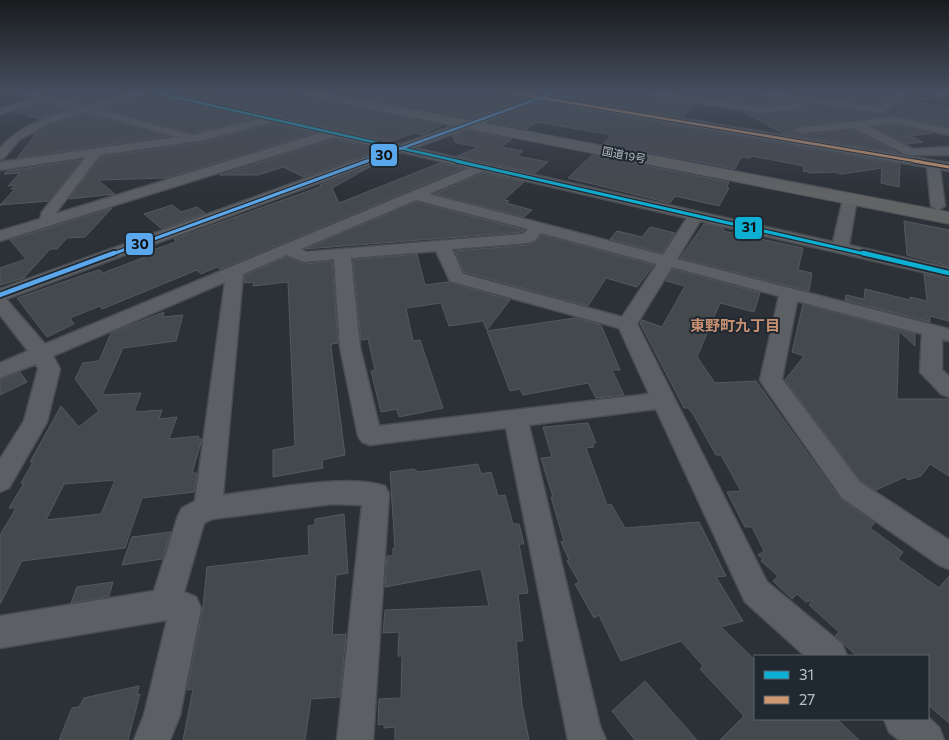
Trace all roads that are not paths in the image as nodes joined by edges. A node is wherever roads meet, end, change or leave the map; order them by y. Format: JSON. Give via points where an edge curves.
{"nodes":[{"id":1,"x":37,"y":126,"type":"edge"},
{"id":2,"x":146,"y":126,"type":"edge"},
{"id":3,"x":247,"y":126,"type":"edge"},
{"id":4,"x":297,"y":126,"type":"edge"},
{"id":5,"x":466,"y":126,"type":"edge"},
{"id":6,"x":493,"y":126,"type":"edge"},
{"id":7,"x":495,"y":126,"type":"edge"},
{"id":8,"x":707,"y":126,"type":"edge"},
{"id":9,"x":852,"y":126,"type":"edge"},
{"id":10,"x":858,"y":126,"type":"edge"},
{"id":11,"x":920,"y":126,"type":"edge"},
{"id":12,"x":818,"y":129,"type":"junction"},
{"id":13,"x":802,"y":130,"type":"dead end"},
{"id":14,"x":949,"y":132,"type":"edge"},
{"id":15,"x":330,"y":134,"type":"junction"},
{"id":16,"x":15,"y":138,"type":"junction"},
{"id":17,"x":195,"y":139,"type":"junction"},
{"id":18,"x":0,"y":140,"type":"edge"},
{"id":19,"x":401,"y":149,"type":"junction"},
{"id":20,"x":853,"y":150,"type":"junction"},
{"id":21,"x":949,"y":151,"type":"edge"},
{"id":22,"x":911,"y":152,"type":"junction"},
{"id":23,"x":96,"y":153,"type":"junction"},
{"id":24,"x":0,"y":155,"type":"edge"},
{"id":25,"x":881,"y":155,"type":"junction"},
{"id":26,"x":933,"y":164,"type":"junction"},
{"id":27,"x":0,"y":166,"type":"edge"},
{"id":28,"x":481,"y":167,"type":"junction"},
{"id":29,"x":949,"y":167,"type":"edge"},
{"id":30,"x":414,"y":195,"type":"junction"},
{"id":31,"x":850,"y":198,"type":"junction"},
{"id":32,"x":945,"y":211,"type":"edge"},
{"id":33,"x":696,"y":216,"type":"junction"},
{"id":34,"x":48,"y":220,"type":"junction"},
{"id":35,"x":538,"y":227,"type":"junction"},
{"id":36,"x":0,"y":236,"type":"edge"},
{"id":37,"x":442,"y":246,"type":"junction"},
{"id":38,"x":840,"y":248,"type":"junction"},
{"id":39,"x":286,"y":249,"type":"junction"},
{"id":40,"x":342,"y":254,"type":"junction"},
{"id":41,"x":668,"y":262,"type":"junction"},
{"id":42,"x":235,"y":271,"type":"junction"},
{"id":43,"x":949,"y":273,"type":"edge"},
{"id":44,"x":789,"y":293,"type":"junction"},
{"id":45,"x":0,"y":295,"type":"edge"},
{"id":46,"x":0,"y":303,"type":"edge"},
{"id":47,"x":627,"y":324,"type":"junction"},
{"id":48,"x":941,"y":333,"type":"edge"},
{"id":49,"x":41,"y":353,"type":"junction"},
{"id":50,"x":0,"y":371,"type":"edge"},
{"id":51,"x":949,"y":389,"type":"edge"},
{"id":52,"x":663,"y":400,"type":"junction"},
{"id":53,"x":516,"y":419,"type":"junction"},
{"id":54,"x":0,"y":480,"type":"edge"},
{"id":55,"x":208,"y":508,"type":"junction"},
{"id":56,"x":949,"y":556,"type":"edge"},
{"id":57,"x":165,"y":604,"type":"junction"},
{"id":58,"x":0,"y":632,"type":"edge"},
{"id":59,"x":829,"y":655,"type":"edge"},
{"id":60,"x":903,"y":720,"type":"edge"},
{"id":61,"x":152,"y":740,"type":"edge"},
{"id":62,"x":356,"y":740,"type":"edge"},
{"id":63,"x":588,"y":740,"type":"edge"},
{"id":64,"x":926,"y":740,"type":"edge"}],
"edges":[{"from":1,"to":16,"type":"street"},
{"from":2,"to":17,"type":"street"},
{"from":3,"to":17,"type":"street"},
{"from":4,"to":15,"type":"street"},
{"from":5,"to":19,"type":"street"},
{"from":6,"to":31,"type":"highway","name":"国道19号"},
{"from":7,"to":32,"type":"highway","name":"国道19号"},
{"from":8,"to":20,"type":"street"},
{"from":9,"to":12,"type":"street"},
{"from":10,"to":22,"type":"street"},
{"from":11,"to":14,"type":"street"},
{"from":12,"to":13,"type":"street"},
{"from":12,"to":20,"type":"street"},
{"from":15,"to":19,"type":"street"},
{"from":15,"to":34,"type":"street"},
{"from":16,"to":18,"type":"street"},
{"from":16,"to":24,"type":"street"},
{"from":17,"to":23,"type":"street"},
{"from":19,"to":28,"type":"street"},
{"from":19,"to":45,"type":"street"},
{"from":20,"to":25,"type":"street"},
{"from":21,"to":22,"type":"street"},
{"from":22,"to":25,"type":"street"},
{"from":23,"to":27,"type":"street"},
{"from":23,"to":34,"type":"street","via":[[47,215]]},
{"from":25,"to":26,"type":"street"},
{"from":26,"to":29,"type":"street"},
{"from":26,"to":32,"type":"street"},
{"from":28,"to":30,"type":"street"},
{"from":28,"to":33,"type":"street"},
{"from":30,"to":35,"type":"street"},
{"from":30,"to":39,"type":"street"},
{"from":31,"to":32,"type":"highway","name":"国道19号"},
{"from":31,"to":38,"type":"street"},
{"from":33,"to":38,"type":"street"},
{"from":33,"to":41,"type":"street"},
{"from":34,"to":36,"type":"street"},
{"from":35,"to":37,"type":"street","via":[[528,238]]},
{"from":35,"to":41,"type":"street"},
{"from":37,"to":40,"type":"street"},
{"from":37,"to":47,"type":"street","via":[[456,277]]},
{"from":38,"to":43,"type":"street"},
{"from":39,"to":40,"type":"street","via":[[304,257]]},
{"from":39,"to":42,"type":"street"},
{"from":40,"to":53,"type":"street","via":[[350,347],[370,436]]},
{"from":41,"to":44,"type":"street"},
{"from":41,"to":47,"type":"street"},
{"from":42,"to":49,"type":"street"},
{"from":42,"to":55,"type":"street"},
{"from":44,"to":48,"type":"street"},
{"from":44,"to":56,"type":"street","via":[[771,380],[851,490]]},
{"from":46,"to":49,"type":"street"},
{"from":47,"to":52,"type":"street"},
{"from":48,"to":51,"type":"street","via":[[931,372]]},
{"from":49,"to":50,"type":"street"},
{"from":49,"to":54,"type":"street","via":[[49,368],[35,422]]},
{"from":52,"to":53,"type":"street"},
{"from":52,"to":59,"type":"street","via":[[756,592]]},
{"from":53,"to":63,"type":"street","via":[[584,735]]},
{"from":55,"to":57,"type":"street","via":[[192,516]]},
{"from":55,"to":62,"type":"street","via":[[332,493],[376,494]]},
{"from":57,"to":58,"type":"street"},
{"from":57,"to":61,"type":"street","via":[[185,608],[162,715]]},
{"from":60,"to":64,"type":"street"}]}
